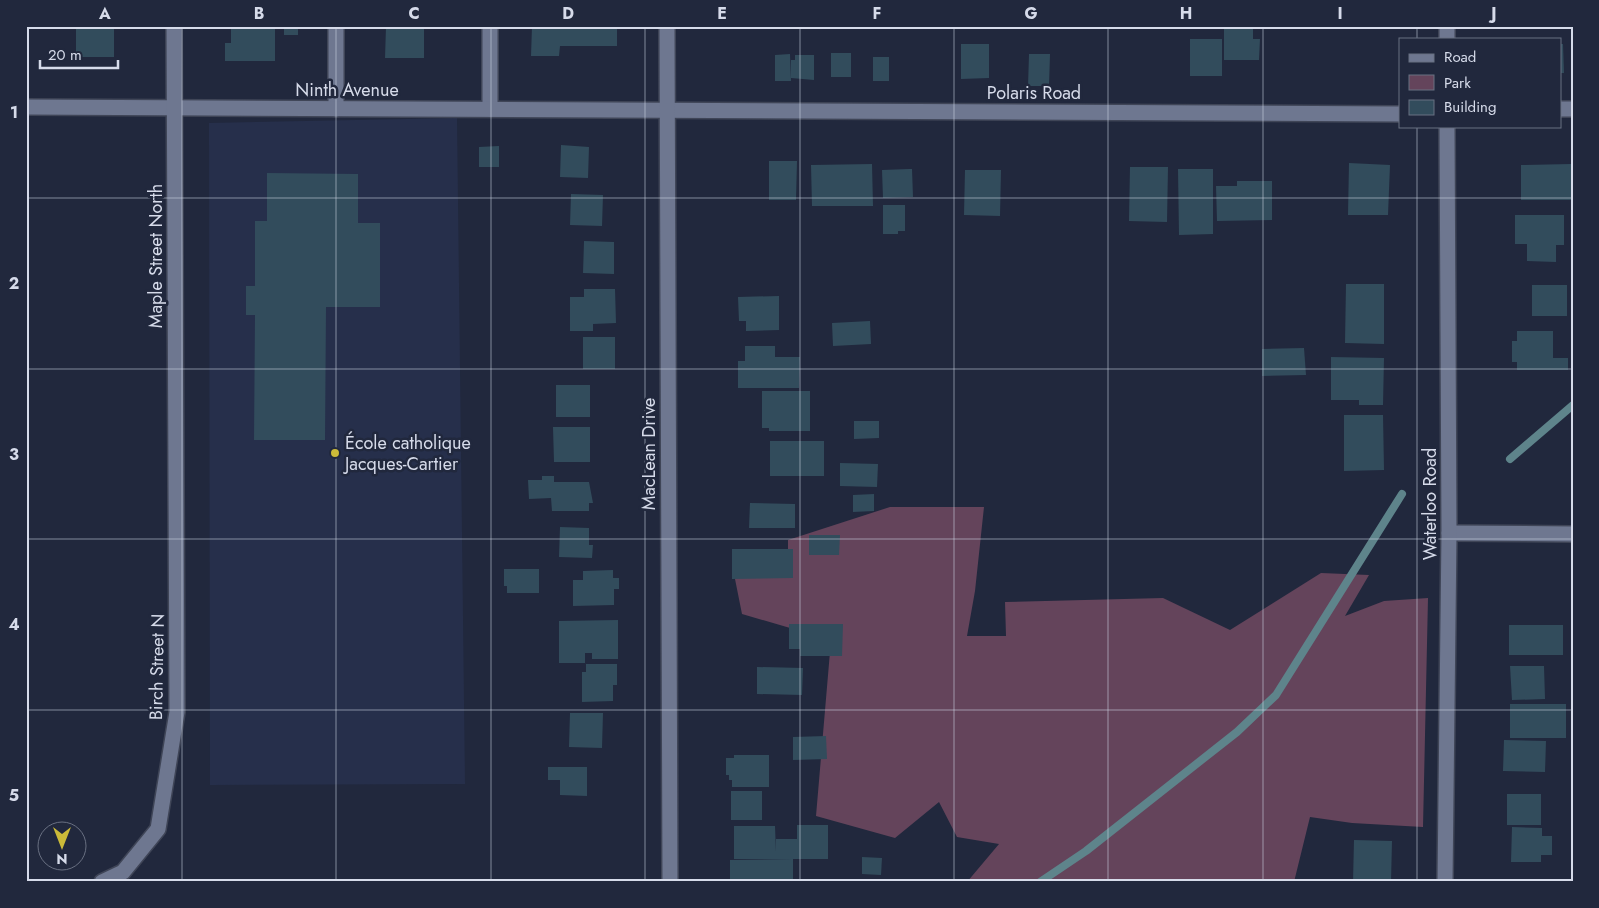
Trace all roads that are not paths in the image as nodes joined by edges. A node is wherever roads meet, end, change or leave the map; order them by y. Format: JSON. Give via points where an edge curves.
{"nodes":[{"id":1,"x":174,"y":26,"type":"edge"},
{"id":2,"x":336,"y":26,"type":"edge"},
{"id":3,"x":490,"y":26,"type":"edge"},
{"id":4,"x":667,"y":26,"type":"edge"},
{"id":5,"x":26,"y":107,"type":"edge"},
{"id":6,"x":174,"y":108,"type":"junction"},
{"id":7,"x":336,"y":108,"type":"junction"},
{"id":8,"x":490,"y":109,"type":"junction"},
{"id":9,"x":667,"y":110,"type":"junction"},
{"id":10,"x":1399,"y":114,"type":"edge"},
{"id":11,"x":1448,"y":128,"type":"edge"},
{"id":12,"x":176,"y":486,"type":"joint"},
{"id":13,"x":1449,"y":533,"type":"junction"},
{"id":14,"x":1573,"y":534,"type":"edge"},
{"id":15,"x":102,"y":882,"type":"edge"},
{"id":16,"x":670,"y":882,"type":"edge"},
{"id":17,"x":1446,"y":882,"type":"edge"}],
"edges":[{"from":1,"to":6,"type":"street","name":"Maple Street North"},
{"from":2,"to":7,"type":"street"},
{"from":3,"to":8,"type":"street"},
{"from":4,"to":9,"type":"street","name":"MacLean Drive"},
{"from":5,"to":6,"type":"street","name":"Ninth Avenue"},
{"from":6,"to":7,"type":"street","name":"Ninth Avenue"},
{"from":6,"to":12,"type":"street","name":"Maple Street North"},
{"from":7,"to":8,"type":"street","name":"Ninth Avenue"},
{"from":8,"to":9,"type":"street","name":"Ninth Avenue"},
{"from":9,"to":10,"type":"street","name":"Polaris Road"},
{"from":9,"to":16,"type":"street","name":"MacLean Drive"},
{"from":11,"to":13,"type":"street","name":"Waterloo Road"},
{"from":12,"to":15,"type":"street","name":"Birch Street N","via":[[177,712],[158,829],[123,872]]},
{"from":13,"to":14,"type":"street"},
{"from":13,"to":17,"type":"street","name":"Waterloo Road"}]}
